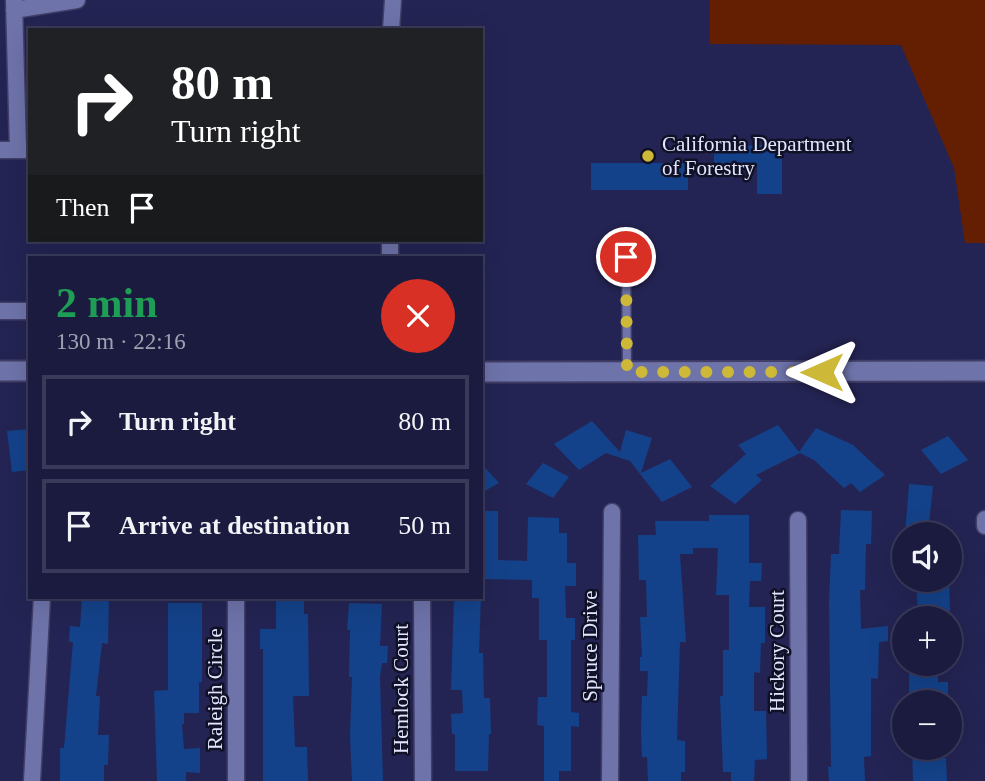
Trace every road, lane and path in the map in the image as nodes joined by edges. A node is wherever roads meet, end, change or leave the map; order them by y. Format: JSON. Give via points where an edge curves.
{"nodes":[{"id":1,"x":77,"y":0,"type":"edge"},
{"id":2,"x":393,"y":0,"type":"edge"},
{"id":3,"x":14,"y":5,"type":"edge"},
{"id":4,"x":391,"y":28,"type":"edge"},
{"id":5,"x":0,"y":150,"type":"edge"},
{"id":6,"x":24,"y":150,"type":"edge"},
{"id":7,"x":626,"y":257,"type":"dead end"},
{"id":8,"x":0,"y":311,"type":"edge"},
{"id":9,"x":28,"y":311,"type":"edge"},
{"id":10,"x":0,"y":371,"type":"edge"},
{"id":11,"x":28,"y":371,"type":"edge"},
{"id":12,"x":483,"y":372,"type":"edge"},
{"id":13,"x":627,"y":372,"type":"junction"},
{"id":14,"x":985,"y":372,"type":"edge"},
{"id":15,"x":612,"y":512,"type":"dead end"},
{"id":16,"x":985,"y":519,"type":"edge"},
{"id":17,"x":798,"y":520,"type":"dead end"},
{"id":18,"x":985,"y":526,"type":"edge"},
{"id":19,"x":42,"y":599,"type":"edge"},
{"id":20,"x":236,"y":599,"type":"edge"},
{"id":21,"x":422,"y":599,"type":"edge"},
{"id":22,"x":32,"y":781,"type":"edge"},
{"id":23,"x":236,"y":781,"type":"edge"},
{"id":24,"x":423,"y":781,"type":"edge"},
{"id":25,"x":610,"y":781,"type":"edge"},
{"id":26,"x":799,"y":781,"type":"edge"}],
"edges":[{"from":1,"to":3,"type":"street"},
{"from":2,"to":4,"type":"street"},
{"from":3,"to":6,"type":"street"},
{"from":5,"to":6,"type":"street"},
{"from":7,"to":13,"type":"lane"},
{"from":8,"to":9,"type":"street"},
{"from":10,"to":11,"type":"main road"},
{"from":12,"to":13,"type":"main road"},
{"from":13,"to":14,"type":"main road"},
{"from":15,"to":25,"type":"street","name":"Spruce Drive"},
{"from":16,"to":18,"type":"street"},
{"from":17,"to":26,"type":"street","name":"Hickory Court"},
{"from":19,"to":22,"type":"street"},
{"from":20,"to":23,"type":"street","name":"Raleigh Circle"},
{"from":21,"to":24,"type":"street","name":"Hemlock Court"}]}
